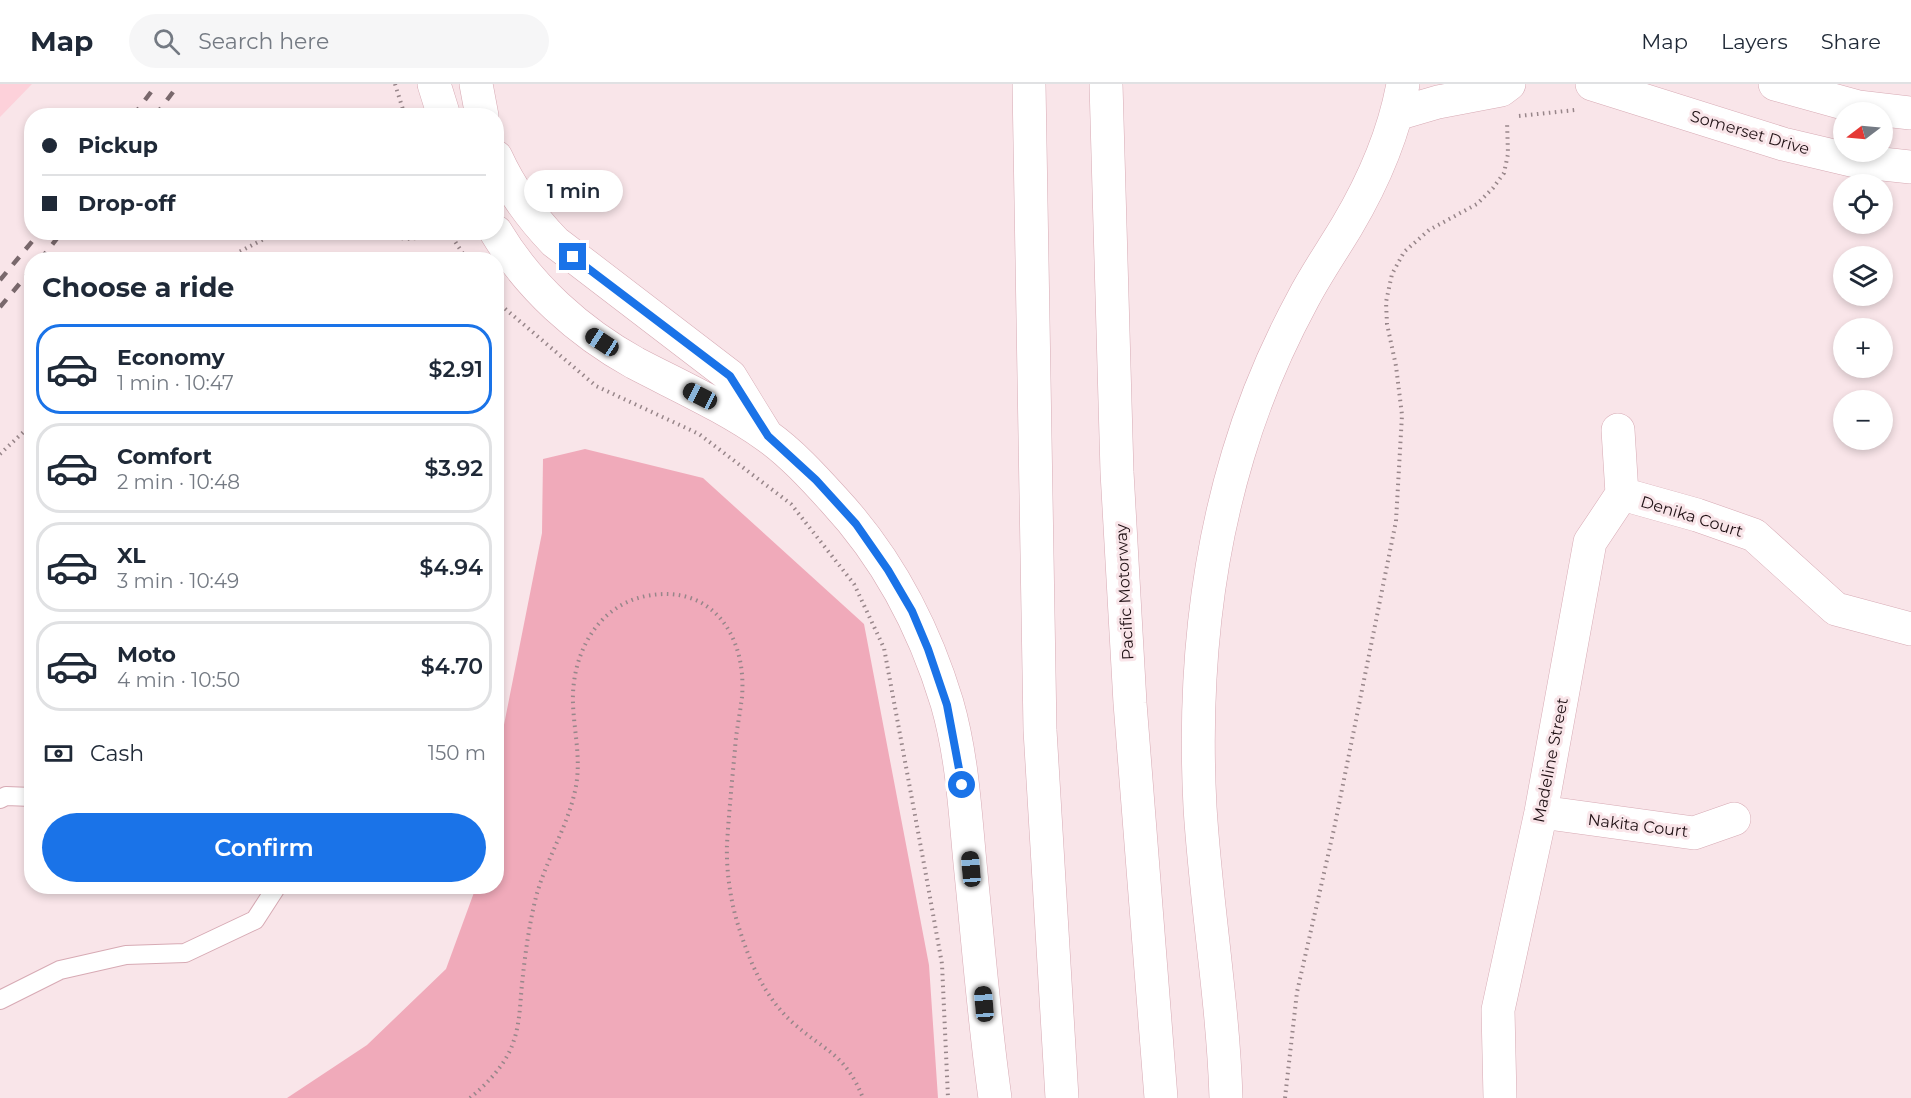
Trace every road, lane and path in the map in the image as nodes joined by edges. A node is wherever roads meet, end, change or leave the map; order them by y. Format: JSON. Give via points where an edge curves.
{"nodes":[{"id":1,"x":395,"y":84,"type":"edge"},
{"id":2,"x":434,"y":84,"type":"edge"},
{"id":3,"x":476,"y":84,"type":"edge"},
{"id":4,"x":1029,"y":84,"type":"edge"},
{"id":5,"x":1106,"y":84,"type":"edge"},
{"id":6,"x":1592,"y":84,"type":"edge"},
{"id":7,"x":1775,"y":84,"type":"edge"},
{"id":8,"x":1505,"y":87,"type":"edge"},
{"id":9,"x":1400,"y":99,"type":"edge"},
{"id":10,"x":402,"y":108,"type":"edge"},
{"id":11,"x":442,"y":108,"type":"edge"},
{"id":12,"x":480,"y":108,"type":"edge"},
{"id":13,"x":1911,"y":113,"type":"edge"},
{"id":14,"x":1911,"y":167,"type":"edge"},
{"id":15,"x":504,"y":173,"type":"edge"},
{"id":16,"x":262,"y":240,"type":"edge"},
{"id":17,"x":502,"y":240,"type":"edge"},
{"id":18,"x":239,"y":252,"type":"edge"},
{"id":19,"x":504,"y":308,"type":"edge"},
{"id":20,"x":1618,"y":430,"type":"dead end"},
{"id":21,"x":24,"y":432,"type":"edge"},
{"id":22,"x":768,"y":436,"type":"junction"},
{"id":23,"x":0,"y":454,"type":"edge"},
{"id":24,"x":1622,"y":494,"type":"junction"},
{"id":25,"x":1911,"y":629,"type":"edge"},
{"id":26,"x":24,"y":797,"type":"edge"},
{"id":27,"x":0,"y":799,"type":"edge"},
{"id":28,"x":1541,"y":812,"type":"junction"},
{"id":29,"x":1734,"y":819,"type":"dead end"},
{"id":30,"x":272,"y":894,"type":"edge"},
{"id":31,"x":0,"y":1000,"type":"edge"},
{"id":32,"x":470,"y":1098,"type":"edge"},
{"id":33,"x":863,"y":1098,"type":"edge"},
{"id":34,"x":948,"y":1098,"type":"edge"},
{"id":35,"x":995,"y":1098,"type":"edge"},
{"id":36,"x":1062,"y":1098,"type":"edge"},
{"id":37,"x":1161,"y":1098,"type":"edge"},
{"id":38,"x":1226,"y":1098,"type":"edge"},
{"id":39,"x":1286,"y":1098,"type":"edge"},
{"id":40,"x":1500,"y":1098,"type":"edge"}],
"edges":[{"from":1,"to":10,"type":"path"},
{"from":2,"to":11,"type":"main road"},
{"from":3,"to":12,"type":"main road"},
{"from":4,"to":36,"type":"main road","via":[[1040,730]]},
{"from":5,"to":37,"type":"main road","name":"Pacific Motorway","via":[[1118,484],[1130,703]]},
{"from":6,"to":14,"type":"main road","name":"Somerset Drive","via":[[1783,144],[1855,161]]},
{"from":7,"to":13,"type":"main road","via":[[1858,107]]},
{"from":8,"to":9,"type":"main road","via":[[1438,102]]},
{"from":8,"to":39,"type":"path","via":[[1509,138],[1504,173],[1477,204],[1429,230],[1404,252],[1392,274],[1386,302],[1387,324],[1402,415],[1396,521],[1334,829],[1296,992]]},
{"from":9,"to":38,"type":"main road","via":[[1376,170],[1304,297],[1258,395],[1218,530],[1201,667],[1199,748],[1200,806],[1224,1036]]},
{"from":15,"to":22,"type":"main road","via":[[531,218],[555,242],[730,376]]},
{"from":16,"to":18,"type":"path"},
{"from":17,"to":22,"type":"main road","via":[[555,306],[586,332]]},
{"from":19,"to":34,"type":"path","via":[[596,386],[699,434],[791,504],[854,584],[884,648],[924,864],[942,964]]},
{"from":20,"to":24,"type":"main road"},
{"from":21,"to":23,"type":"path"},
{"from":22,"to":35,"type":"main road","via":[[856,524],[888,570],[912,611],[947,705],[960,766]]},
{"from":24,"to":25,"type":"main road","name":"Denika Court","via":[[1697,514],[1754,535],[1836,609]]},
{"from":24,"to":28,"type":"main road","name":"Madeline Street","via":[[1590,542]]},
{"from":26,"to":27,"type":"lane"},
{"from":28,"to":29,"type":"main road","name":"Nakita Court","via":[[1694,833]]},
{"from":28,"to":40,"type":"main road","name":"Madeline Street","via":[[1498,1010]]},
{"from":30,"to":31,"type":"lane","via":[[255,920],[185,953],[126,955],[60,970]]},
{"from":32,"to":33,"type":"path","via":[[504,1060],[518,1026],[537,895],[565,828],[576,786],[574,682],[583,646],[603,619],[618,607],[633,599],[667,594],[697,600],[712,609],[736,642],[742,695],[727,847],[732,903],[749,956],[774,1002],[790,1020],[844,1063]]}]}
